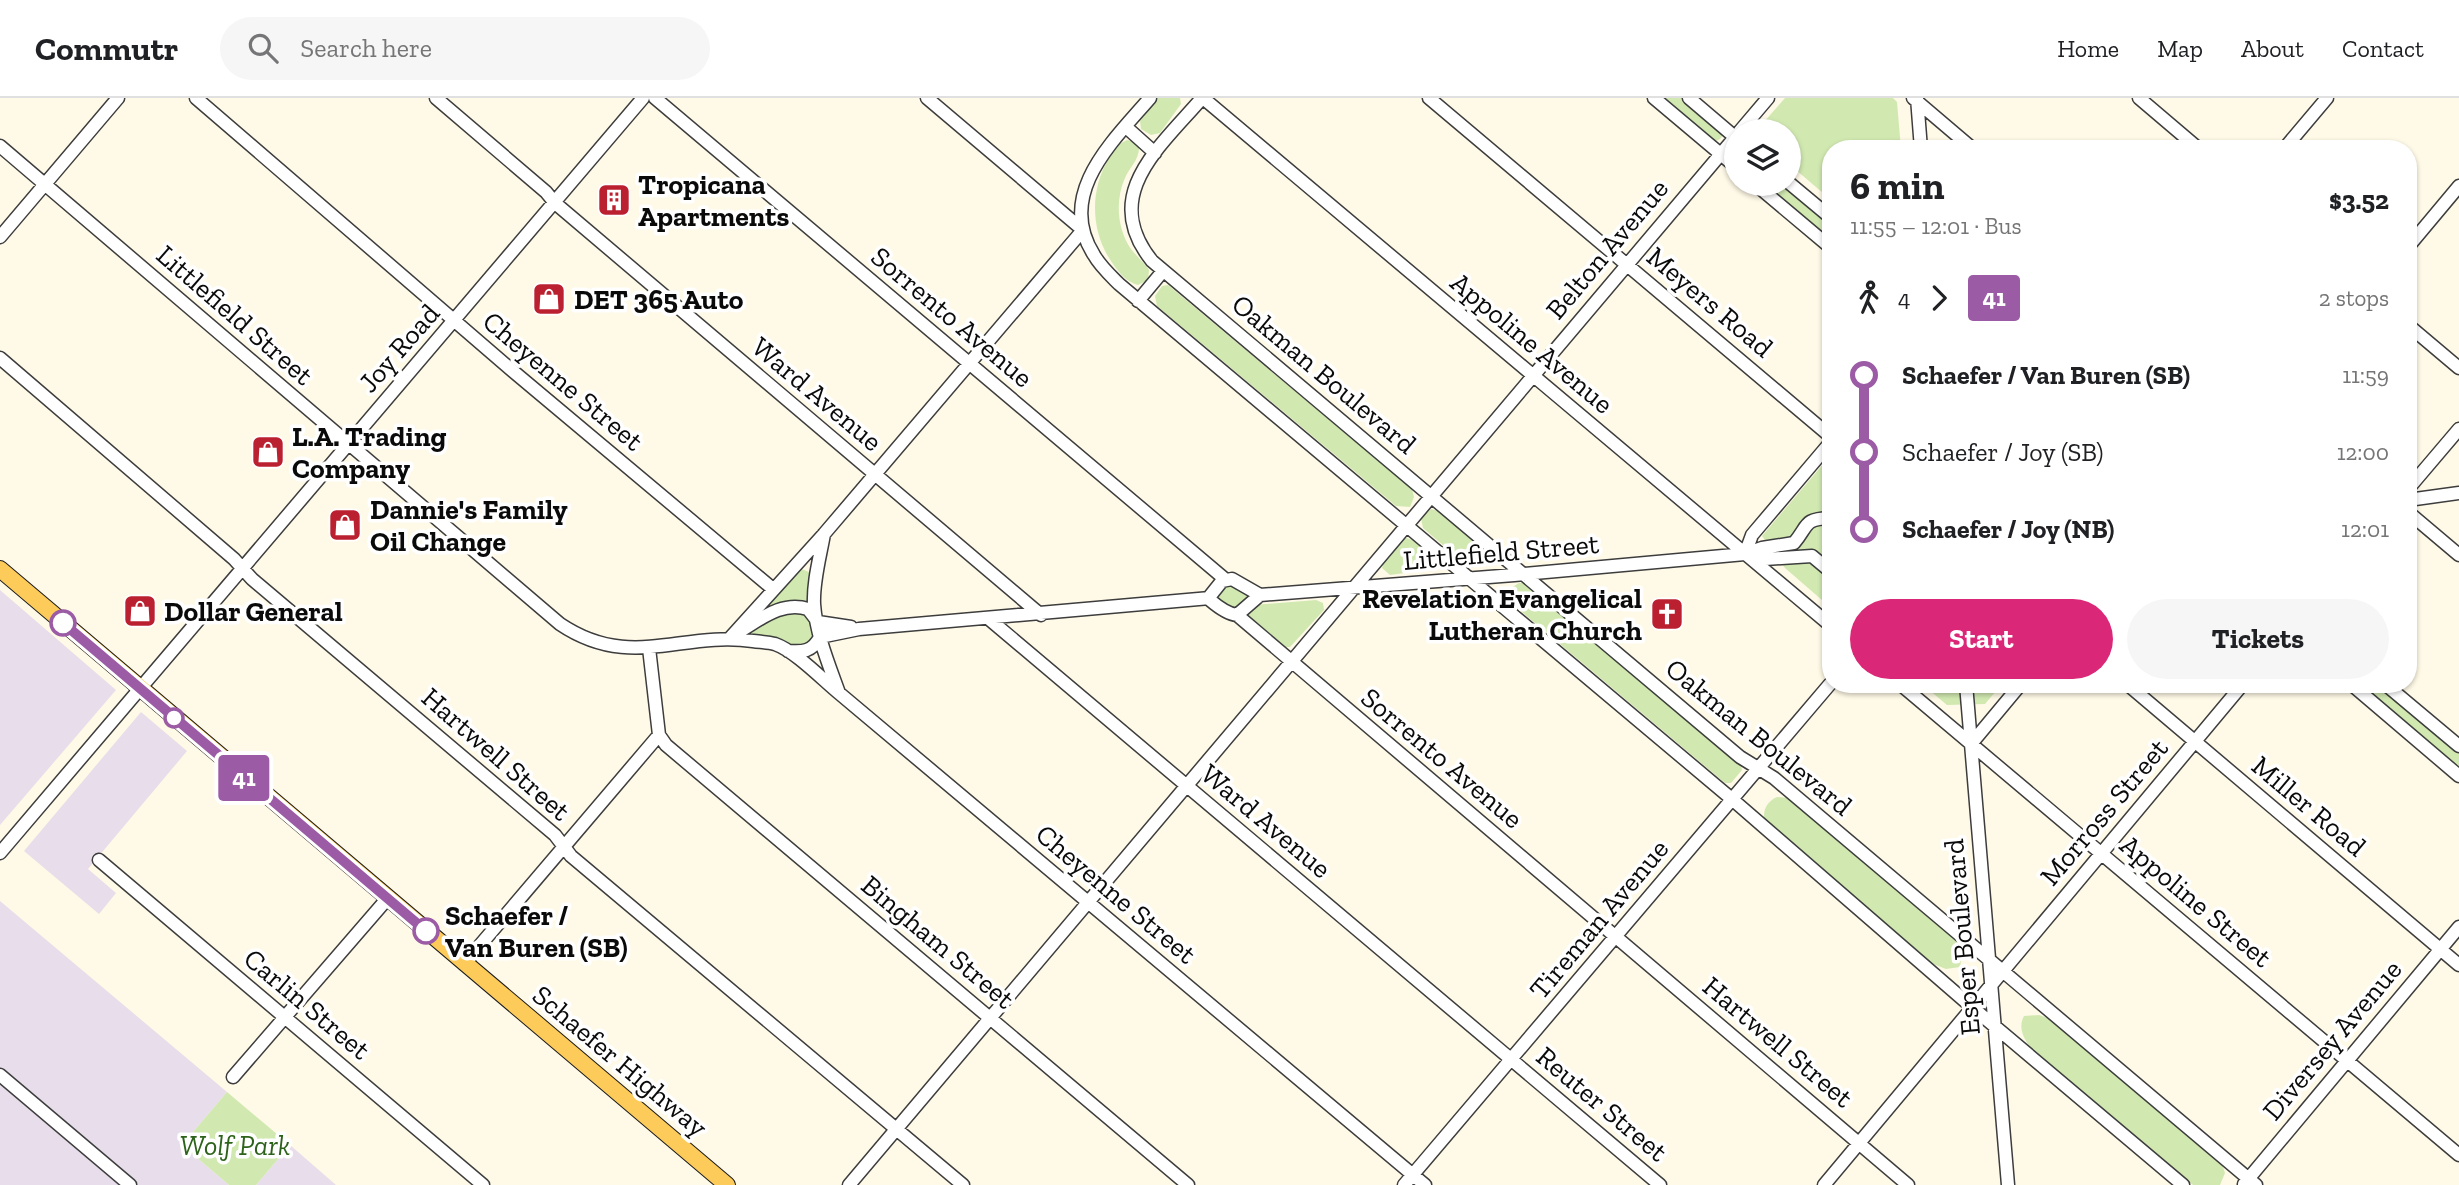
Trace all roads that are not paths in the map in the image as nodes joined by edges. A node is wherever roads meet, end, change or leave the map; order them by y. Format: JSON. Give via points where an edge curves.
{"nodes":[{"id":1,"x":118,"y":98,"type":"edge"},
{"id":2,"x":196,"y":98,"type":"edge"},
{"id":3,"x":436,"y":98,"type":"edge"},
{"id":4,"x":643,"y":98,"type":"edge"},
{"id":5,"x":655,"y":98,"type":"edge"},
{"id":6,"x":927,"y":98,"type":"edge"},
{"id":7,"x":1150,"y":98,"type":"edge"},
{"id":8,"x":1202,"y":98,"type":"edge"},
{"id":9,"x":1429,"y":98,"type":"edge"},
{"id":10,"x":1654,"y":98,"type":"edge"},
{"id":11,"x":1689,"y":98,"type":"edge"},
{"id":12,"x":1768,"y":98,"type":"edge"},
{"id":13,"x":2139,"y":98,"type":"edge"},
{"id":14,"x":2327,"y":98,"type":"edge"},
{"id":15,"x":1915,"y":99,"type":"edge"},
{"id":16,"x":1750,"y":119,"type":"edge"},
{"id":17,"x":1724,"y":125,"type":"edge"},
{"id":18,"x":1126,"y":127,"type":"junction"},
{"id":19,"x":1920,"y":140,"type":"edge"},
{"id":20,"x":1963,"y":140,"type":"edge"},
{"id":21,"x":2188,"y":140,"type":"edge"},
{"id":22,"x":2292,"y":140,"type":"edge"},
{"id":23,"x":0,"y":146,"type":"edge"},
{"id":24,"x":1724,"y":150,"type":"edge"},
{"id":25,"x":1155,"y":153,"type":"junction"},
{"id":26,"x":1720,"y":154,"type":"junction"},
{"id":27,"x":1724,"y":157,"type":"edge"},
{"id":28,"x":45,"y":184,"type":"junction"},
{"id":29,"x":2459,"y":186,"type":"edge"},
{"id":30,"x":1801,"y":193,"type":"edge"},
{"id":31,"x":1769,"y":196,"type":"edge"},
{"id":32,"x":555,"y":203,"type":"junction"},
{"id":33,"x":1822,"y":210,"type":"edge"},
{"id":34,"x":1083,"y":230,"type":"junction"},
{"id":35,"x":2417,"y":236,"type":"edge"},
{"id":36,"x":0,"y":237,"type":"edge"},
{"id":37,"x":1822,"y":240,"type":"edge"},
{"id":38,"x":1626,"y":264,"type":"junction"},
{"id":39,"x":1163,"y":271,"type":"junction"},
{"id":40,"x":1138,"y":301,"type":"junction"},
{"id":41,"x":455,"y":321,"type":"junction"},
{"id":42,"x":2417,"y":333,"type":"edge"},
{"id":43,"x":0,"y":358,"type":"edge"},
{"id":44,"x":969,"y":364,"type":"junction"},
{"id":45,"x":2459,"y":368,"type":"edge"},
{"id":46,"x":1532,"y":375,"type":"junction"},
{"id":47,"x":1822,"y":429,"type":"edge"},
{"id":48,"x":2459,"y":429,"type":"edge"},
{"id":49,"x":348,"y":445,"type":"junction"},
{"id":50,"x":1822,"y":452,"type":"edge"},
{"id":51,"x":875,"y":475,"type":"junction"},
{"id":52,"x":2417,"y":478,"type":"edge"},
{"id":53,"x":2459,"y":493,"type":"edge"},
{"id":54,"x":1431,"y":495,"type":"junction"},
{"id":55,"x":2417,"y":499,"type":"edge"},
{"id":56,"x":1822,"y":518,"type":"edge"},
{"id":57,"x":2417,"y":520,"type":"edge"},
{"id":58,"x":1406,"y":525,"type":"junction"},
{"id":59,"x":824,"y":534,"type":"junction"},
{"id":60,"x":1745,"y":554,"type":"junction"},
{"id":61,"x":2459,"y":555,"type":"edge"},
{"id":62,"x":1822,"y":564,"type":"edge"},
{"id":63,"x":0,"y":569,"type":"edge"},
{"id":64,"x":242,"y":569,"type":"junction"},
{"id":65,"x":1524,"y":575,"type":"junction"},
{"id":66,"x":1222,"y":576,"type":"junction"},
{"id":67,"x":1469,"y":579,"type":"junction"},
{"id":68,"x":1354,"y":588,"type":"junction"},
{"id":69,"x":773,"y":589,"type":"junction"},
{"id":70,"x":1260,"y":595,"type":"junction"},
{"id":71,"x":1210,"y":598,"type":"junction"},
{"id":72,"x":1041,"y":615,"type":"junction"},
{"id":73,"x":1237,"y":615,"type":"junction"},
{"id":74,"x":1822,"y":618,"type":"edge"},
{"id":75,"x":989,"y":619,"type":"junction"},
{"id":76,"x":818,"y":622,"type":"junction"},
{"id":77,"x":859,"y":629,"type":"junction"},
{"id":78,"x":820,"y":637,"type":"junction"},
{"id":79,"x":730,"y":638,"type":"junction"},
{"id":80,"x":649,"y":648,"type":"junction"},
{"id":81,"x":788,"y":651,"type":"junction"},
{"id":82,"x":1291,"y":663,"type":"junction"},
{"id":83,"x":140,"y":690,"type":"junction"},
{"id":84,"x":839,"y":693,"type":"junction"},
{"id":85,"x":1823,"y":693,"type":"edge"},
{"id":86,"x":1910,"y":693,"type":"edge"},
{"id":87,"x":1967,"y":693,"type":"edge"},
{"id":88,"x":2013,"y":693,"type":"edge"},
{"id":89,"x":2138,"y":693,"type":"edge"},
{"id":90,"x":2235,"y":693,"type":"edge"},
{"id":91,"x":2362,"y":693,"type":"edge"},
{"id":92,"x":2396,"y":693,"type":"edge"},
{"id":93,"x":659,"y":735,"type":"junction"},
{"id":94,"x":2195,"y":741,"type":"junction"},
{"id":95,"x":1970,"y":744,"type":"junction"},
{"id":96,"x":2459,"y":746,"type":"edge"},
{"id":97,"x":1760,"y":769,"type":"junction"},
{"id":98,"x":2459,"y":776,"type":"edge"},
{"id":99,"x":1187,"y":786,"type":"junction"},
{"id":100,"x":1733,"y":800,"type":"junction"},
{"id":101,"x":564,"y":846,"type":"junction"},
{"id":102,"x":0,"y":853,"type":"edge"},
{"id":103,"x":2101,"y":853,"type":"junction"},
{"id":104,"x":99,"y":860,"type":"dead end"},
{"id":105,"x":387,"y":899,"type":"junction"},
{"id":106,"x":1088,"y":902,"type":"junction"},
{"id":107,"x":2459,"y":927,"type":"edge"},
{"id":108,"x":1616,"y":937,"type":"junction"},
{"id":109,"x":2440,"y":949,"type":"junction"},
{"id":110,"x":1989,"y":960,"type":"junction"},
{"id":111,"x":464,"y":964,"type":"junction"},
{"id":112,"x":2459,"y":965,"type":"edge"},
{"id":113,"x":2003,"y":972,"type":"junction"},
{"id":114,"x":1991,"y":987,"type":"junction"},
{"id":115,"x":1973,"y":1009,"type":"junction"},
{"id":116,"x":284,"y":1017,"type":"junction"},
{"id":117,"x":990,"y":1018,"type":"junction"},
{"id":118,"x":1994,"y":1026,"type":"junction"},
{"id":119,"x":1511,"y":1060,"type":"junction"},
{"id":120,"x":2347,"y":1061,"type":"junction"},
{"id":121,"x":0,"y":1075,"type":"edge"},
{"id":122,"x":233,"y":1077,"type":"dead end"},
{"id":123,"x":896,"y":1129,"type":"junction"},
{"id":124,"x":1860,"y":1143,"type":"junction"},
{"id":125,"x":2459,"y":1155,"type":"edge"},
{"id":126,"x":1409,"y":1180,"type":"edge"},
{"id":127,"x":2249,"y":1183,"type":"edge"},
{"id":128,"x":130,"y":1185,"type":"edge"},
{"id":129,"x":483,"y":1185,"type":"edge"},
{"id":130,"x":727,"y":1185,"type":"edge"},
{"id":131,"x":849,"y":1185,"type":"edge"},
{"id":132,"x":963,"y":1185,"type":"edge"},
{"id":133,"x":1188,"y":1185,"type":"edge"},
{"id":134,"x":1425,"y":1185,"type":"edge"},
{"id":135,"x":1660,"y":1185,"type":"edge"},
{"id":136,"x":1824,"y":1185,"type":"edge"},
{"id":137,"x":1908,"y":1185,"type":"edge"},
{"id":138,"x":2008,"y":1185,"type":"edge"},
{"id":139,"x":2183,"y":1185,"type":"edge"}],
"edges":[{"from":1,"to":28,"type":"street"},
{"from":2,"to":41,"type":"street","name":"Cheyenne Street"},
{"from":3,"to":32,"type":"street","name":"Ward Avenue"},
{"from":4,"to":32,"type":"street","name":"Joy Road"},
{"from":5,"to":44,"type":"street","name":"Sorrento Avenue"},
{"from":6,"to":34,"type":"street"},
{"from":7,"to":18,"type":"street"},
{"from":8,"to":25,"type":"street","name":"Oakman Boulevard"},
{"from":8,"to":46,"type":"street","name":"Appoline Avenue"},
{"from":9,"to":38,"type":"street","name":"Meyers Road"},
{"from":10,"to":26,"type":"street"},
{"from":11,"to":17,"type":"street"},
{"from":12,"to":16,"type":"street","name":"Belton Avenue"},
{"from":13,"to":21,"type":"street"},
{"from":14,"to":22,"type":"street"},
{"from":15,"to":19,"type":"street"},
{"from":15,"to":20,"type":"street"},
{"from":18,"to":25,"type":"street"},
{"from":18,"to":34,"type":"street","via":[[1087,181]]},
{"from":23,"to":28,"type":"street","name":"Littlefield Street"},
{"from":24,"to":26,"type":"street","name":"Belton Avenue"},
{"from":25,"to":39,"type":"street","name":"Oakman Boulevard","via":[[1137,179],[1132,212],[1141,246]]},
{"from":26,"to":27,"type":"street"},
{"from":26,"to":38,"type":"street","name":"Belton Avenue"},
{"from":28,"to":36,"type":"street"},
{"from":28,"to":49,"type":"street","name":"Littlefield Street"},
{"from":29,"to":35,"type":"street"},
{"from":30,"to":33,"type":"street"},
{"from":31,"to":37,"type":"street"},
{"from":32,"to":41,"type":"street","name":"Joy Road"},
{"from":32,"to":51,"type":"street","name":"Ward Avenue"},
{"from":34,"to":40,"type":"street","via":[[1098,262]]},
{"from":34,"to":44,"type":"street"},
{"from":38,"to":46,"type":"street","name":"Belton Avenue"},
{"from":38,"to":47,"type":"street","name":"Meyers Road"},
{"from":39,"to":40,"type":"street"},
{"from":39,"to":54,"type":"street","name":"Oakman Boulevard"},
{"from":40,"to":58,"type":"street"},
{"from":41,"to":49,"type":"street","name":"Joy Road"},
{"from":41,"to":69,"type":"street","name":"Cheyenne Street"},
{"from":42,"to":45,"type":"street"},
{"from":43,"to":64,"type":"street","name":"Hartwell Street"},
{"from":44,"to":51,"type":"street"},
{"from":44,"to":66,"type":"street","name":"Sorrento Avenue"},
{"from":46,"to":54,"type":"street","name":"Belton Avenue"},
{"from":46,"to":60,"type":"street","name":"Appoline Avenue"},
{"from":48,"to":52,"type":"street"},
{"from":49,"to":64,"type":"street","name":"Joy Road"},
{"from":49,"to":80,"type":"street","name":"Littlefield Street","via":[[559,624],[605,645]]},
{"from":50,"to":60,"type":"street","via":[[1752,535]]},
{"from":51,"to":59,"type":"street"},
{"from":51,"to":72,"type":"street","name":"Ward Avenue"},
{"from":53,"to":55,"type":"street"},
{"from":54,"to":58,"type":"street","name":"Belton Avenue"},
{"from":54,"to":65,"type":"street","name":"Oakman Boulevard"},
{"from":56,"to":60,"type":"street","name":"Littlefield Street","via":[[1807,523],[1794,543]]},
{"from":57,"to":61,"type":"street"},
{"from":58,"to":67,"type":"street"},
{"from":58,"to":68,"type":"street","name":"Belton Avenue"},
{"from":59,"to":69,"type":"street"},
{"from":59,"to":76,"type":"street","via":[[814,593]]},
{"from":60,"to":62,"type":"street","name":"Littlefield Street","via":[[1765,559],[1812,555]]},
{"from":60,"to":65,"type":"street","name":"Littlefield Street"},
{"from":60,"to":74,"type":"street","name":"Appoline Avenue"},
{"from":63,"to":83,"type":"main road","name":"Schaefer Highway"},
{"from":64,"to":83,"type":"street","name":"Joy Road"},
{"from":64,"to":101,"type":"street","name":"Hartwell Street"},
{"from":65,"to":67,"type":"street","name":"Littlefield Street"},
{"from":65,"to":97,"type":"street","name":"Oakman Boulevard"},
{"from":66,"to":70,"type":"street","name":"Sorrento Avenue"},
{"from":66,"to":71,"type":"street"},
{"from":67,"to":68,"type":"street","name":"Littlefield Street"},
{"from":67,"to":100,"type":"street"},
{"from":68,"to":70,"type":"street","name":"Littlefield Street"},
{"from":68,"to":82,"type":"street","name":"Belton Avenue"},
{"from":69,"to":79,"type":"street"},
{"from":70,"to":73,"type":"street"},
{"from":71,"to":72,"type":"street","name":"Littlefield Street"},
{"from":71,"to":73,"type":"street","name":"Sorrento Avenue"},
{"from":72,"to":75,"type":"street","name":"Littlefield Street"},
{"from":73,"to":82,"type":"street","name":"Sorrento Avenue"},
{"from":75,"to":77,"type":"street","name":"Littlefield Street"},
{"from":75,"to":99,"type":"street","name":"Ward Avenue"},
{"from":76,"to":77,"type":"street","name":"Littlefield Street"},
{"from":76,"to":78,"type":"street"},
{"from":76,"to":79,"type":"street","name":"Littlefield Street","via":[[808,609],[791,606]]},
{"from":77,"to":78,"type":"street","name":"Littlefield Street"},
{"from":78,"to":81,"type":"street","name":"Littlefield Street","via":[[812,649]]},
{"from":78,"to":84,"type":"street"},
{"from":79,"to":80,"type":"street","name":"Littlefield Street"},
{"from":79,"to":81,"type":"street","name":"Littlefield Street","via":[[776,644]]},
{"from":80,"to":93,"type":"street"},
{"from":81,"to":84,"type":"street","name":"Cheyenne Street"},
{"from":82,"to":99,"type":"street"},
{"from":82,"to":108,"type":"street","name":"Sorrento Avenue"},
{"from":83,"to":102,"type":"street","name":"Joy Road"},
{"from":83,"to":105,"type":"main road","name":"Schaefer Highway"},
{"from":84,"to":106,"type":"street","name":"Cheyenne Street"},
{"from":85,"to":97,"type":"street","name":"Tireman Avenue"},
{"from":86,"to":95,"type":"street","name":"Appoline Street"},
{"from":87,"to":95,"type":"street","name":"Esper Boulevard"},
{"from":88,"to":95,"type":"street"},
{"from":89,"to":94,"type":"street","name":"Miller Road"},
{"from":90,"to":94,"type":"street","name":"Morross Street"},
{"from":91,"to":98,"type":"street"},
{"from":92,"to":96,"type":"street"},
{"from":93,"to":101,"type":"street"},
{"from":93,"to":117,"type":"street","name":"Bingham Street"},
{"from":94,"to":103,"type":"street","name":"Morross Street"},
{"from":94,"to":109,"type":"street","name":"Miller Road"},
{"from":95,"to":103,"type":"street","name":"Appoline Street"},
{"from":95,"to":110,"type":"street","name":"Esper Boulevard"},
{"from":97,"to":100,"type":"street","name":"Tireman Avenue"},
{"from":97,"to":110,"type":"street","name":"Oakman Boulevard"},
{"from":99,"to":106,"type":"street"},
{"from":99,"to":119,"type":"street","name":"Ward Avenue"},
{"from":100,"to":108,"type":"street","name":"Tireman Avenue"},
{"from":100,"to":115,"type":"street"},
{"from":101,"to":111,"type":"street"},
{"from":101,"to":123,"type":"street","name":"Hartwell Street"},
{"from":103,"to":113,"type":"street","name":"Morross Street"},
{"from":103,"to":120,"type":"street","name":"Appoline Street"},
{"from":104,"to":116,"type":"street","name":"Carlin Street"},
{"from":105,"to":111,"type":"main road","name":"Schaefer Highway"},
{"from":105,"to":116,"type":"street"},
{"from":106,"to":117,"type":"street"},
{"from":106,"to":126,"type":"street","name":"Cheyenne Street"},
{"from":107,"to":109,"type":"street","name":"Diversey Avenue"},
{"from":108,"to":119,"type":"street","name":"Tireman Avenue"},
{"from":108,"to":124,"type":"street","name":"Hartwell Street"},
{"from":109,"to":112,"type":"street","name":"Miller Road"},
{"from":109,"to":120,"type":"street","name":"Diversey Avenue"},
{"from":110,"to":113,"type":"street","name":"Oakman Boulevard"},
{"from":110,"to":114,"type":"street","name":"Esper Boulevard"},
{"from":111,"to":130,"type":"main road","name":"Schaefer Highway"},
{"from":113,"to":114,"type":"street","name":"Morross Street"},
{"from":113,"to":127,"type":"street","name":"Oakman Boulevard"},
{"from":114,"to":115,"type":"street","name":"Morross Street"},
{"from":114,"to":118,"type":"street","name":"Esper Boulevard"},
{"from":115,"to":118,"type":"street"},
{"from":115,"to":124,"type":"street"},
{"from":116,"to":122,"type":"street"},
{"from":116,"to":129,"type":"street","name":"Carlin Street"},
{"from":117,"to":123,"type":"street"},
{"from":117,"to":133,"type":"street","name":"Bingham Street"},
{"from":118,"to":138,"type":"street","name":"Esper Boulevard"},
{"from":118,"to":139,"type":"street"},
{"from":119,"to":126,"type":"street","name":"Tireman Avenue"},
{"from":119,"to":135,"type":"street","name":"Reuter Street"},
{"from":120,"to":125,"type":"street","name":"Appoline Street"},
{"from":120,"to":127,"type":"street","name":"Diversey Avenue"},
{"from":121,"to":128,"type":"street"},
{"from":123,"to":131,"type":"street"},
{"from":123,"to":132,"type":"street","name":"Hartwell Street"},
{"from":124,"to":136,"type":"street"},
{"from":124,"to":137,"type":"street","name":"Hartwell Street"},
{"from":126,"to":134,"type":"street","name":"Cheyenne Street"}]}
